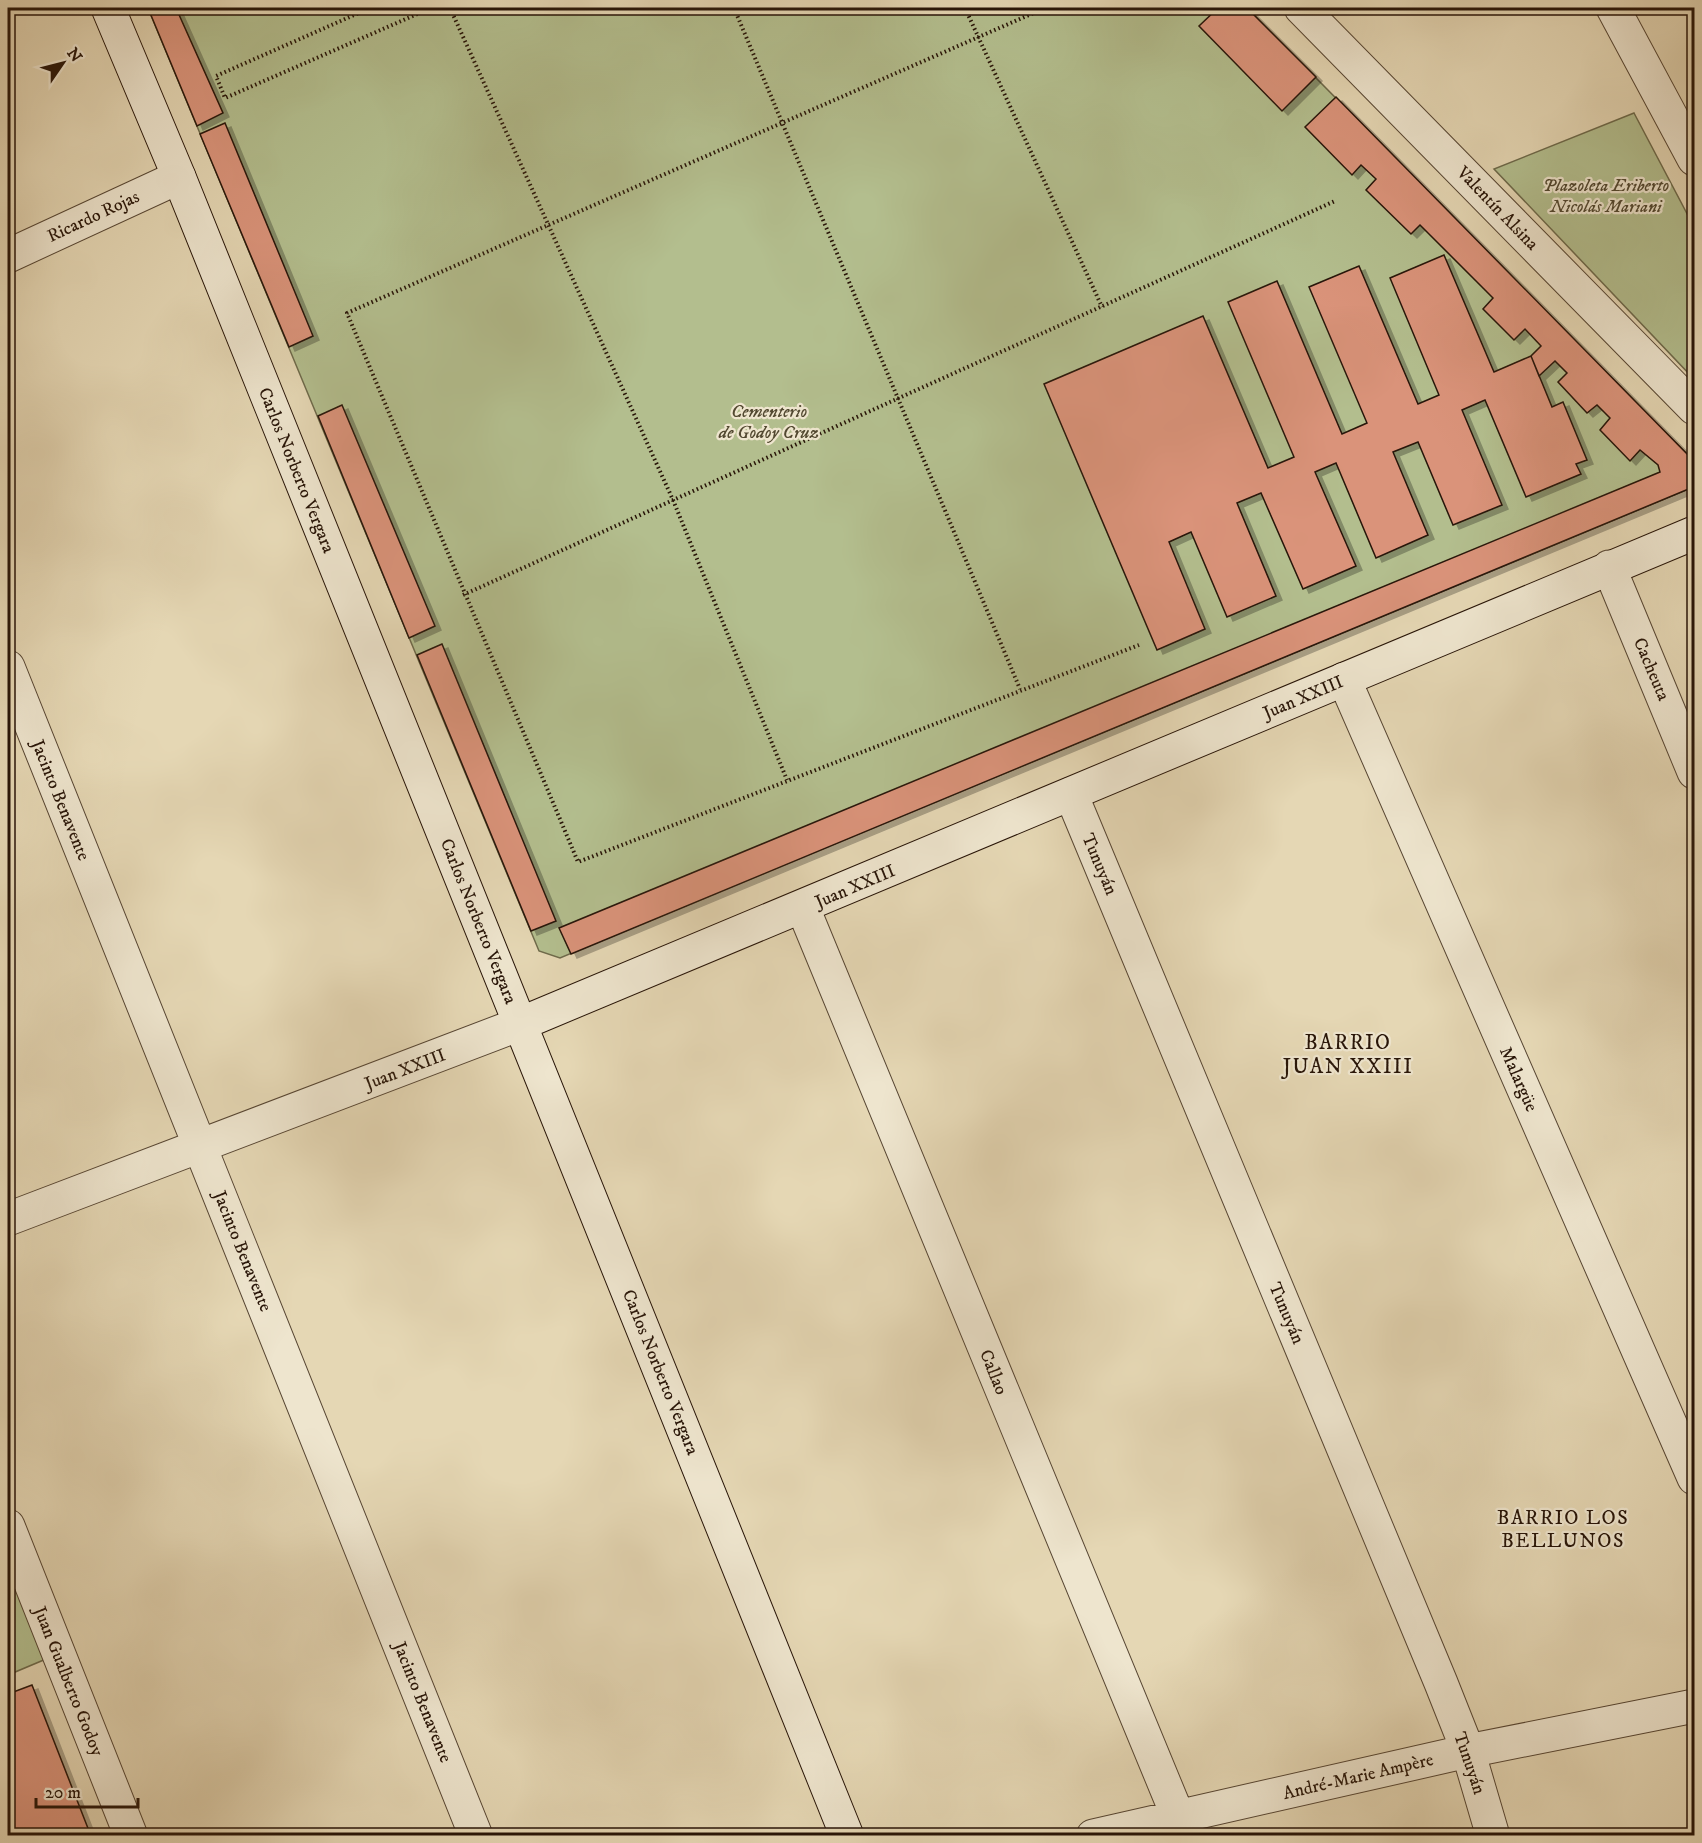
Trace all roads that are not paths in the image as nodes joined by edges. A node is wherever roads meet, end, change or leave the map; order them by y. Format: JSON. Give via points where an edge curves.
{"nodes":[{"id":1,"x":108,"y":8,"type":"edge"},
{"id":2,"x":1301,"y":8,"type":"edge"},
{"id":3,"x":1612,"y":8,"type":"edge"},
{"id":4,"x":1695,"y":159,"type":"edge"},
{"id":5,"x":179,"y":177,"type":"junction"},
{"id":6,"x":8,"y":256,"type":"edge"},
{"id":7,"x":1695,"y":408,"type":"edge"},
{"id":8,"x":1695,"y":533,"type":"edge"},
{"id":9,"x":1609,"y":567,"type":"junction"},
{"id":10,"x":8,"y":667,"type":"edge"},
{"id":11,"x":1344,"y":679,"type":"junction"},
{"id":12,"x":1695,"y":772,"type":"edge"},
{"id":13,"x":1071,"y":794,"type":"junction"},
{"id":14,"x":803,"y":908,"type":"junction"},
{"id":15,"x":520,"y":1024,"type":"junction"},
{"id":16,"x":202,"y":1147,"type":"junction"},
{"id":17,"x":8,"y":1219,"type":"edge"},
{"id":18,"x":1695,"y":1478,"type":"edge"},
{"id":19,"x":8,"y":1526,"type":"edge"},
{"id":20,"x":1695,"y":1706,"type":"edge"},
{"id":21,"x":1467,"y":1751,"type":"junction"},
{"id":22,"x":1182,"y":1826,"type":"edge"},
{"id":23,"x":130,"y":1836,"type":"edge"},
{"id":24,"x":476,"y":1836,"type":"edge"},
{"id":25,"x":847,"y":1836,"type":"edge"},
{"id":26,"x":1093,"y":1836,"type":"edge"},
{"id":27,"x":1492,"y":1836,"type":"edge"}],
"edges":[{"from":1,"to":5,"type":"street","name":"Carlos Norberto Vergara"},
{"from":2,"to":7,"type":"street","name":"Valentín Alsina"},
{"from":3,"to":4,"type":"street"},
{"from":5,"to":6,"type":"street","name":"Ricardo Rojas"},
{"from":5,"to":15,"type":"street","name":"Carlos Norberto Vergara"},
{"from":8,"to":9,"type":"street","name":"Juan XXIII"},
{"from":9,"to":11,"type":"street","name":"Juan XXIII"},
{"from":9,"to":12,"type":"street","name":"Cacheuta"},
{"from":10,"to":16,"type":"street","name":"Jacinto Benavente"},
{"from":11,"to":13,"type":"street","name":"Juan XXIII"},
{"from":11,"to":18,"type":"street","name":"Malargüe"},
{"from":13,"to":14,"type":"street","name":"Juan XXIII"},
{"from":13,"to":21,"type":"street","name":"Tunuyán"},
{"from":14,"to":15,"type":"street","name":"Juan XXIII"},
{"from":14,"to":22,"type":"street","name":"Callao"},
{"from":15,"to":16,"type":"street","name":"Juan XXIII"},
{"from":15,"to":25,"type":"street","name":"Carlos Norberto Vergara"},
{"from":16,"to":17,"type":"street","name":"Juan XXIII"},
{"from":16,"to":24,"type":"street","name":"Jacinto Benavente"},
{"from":19,"to":23,"type":"street","name":"Juan Gualberto Godoy"},
{"from":20,"to":21,"type":"street","name":"André-Marie Ampère"},
{"from":21,"to":22,"type":"street","name":"André-Marie Ampère"},
{"from":21,"to":27,"type":"street","name":"Tunuyán"},
{"from":22,"to":26,"type":"street","name":"André-Marie Ampère"}]}
